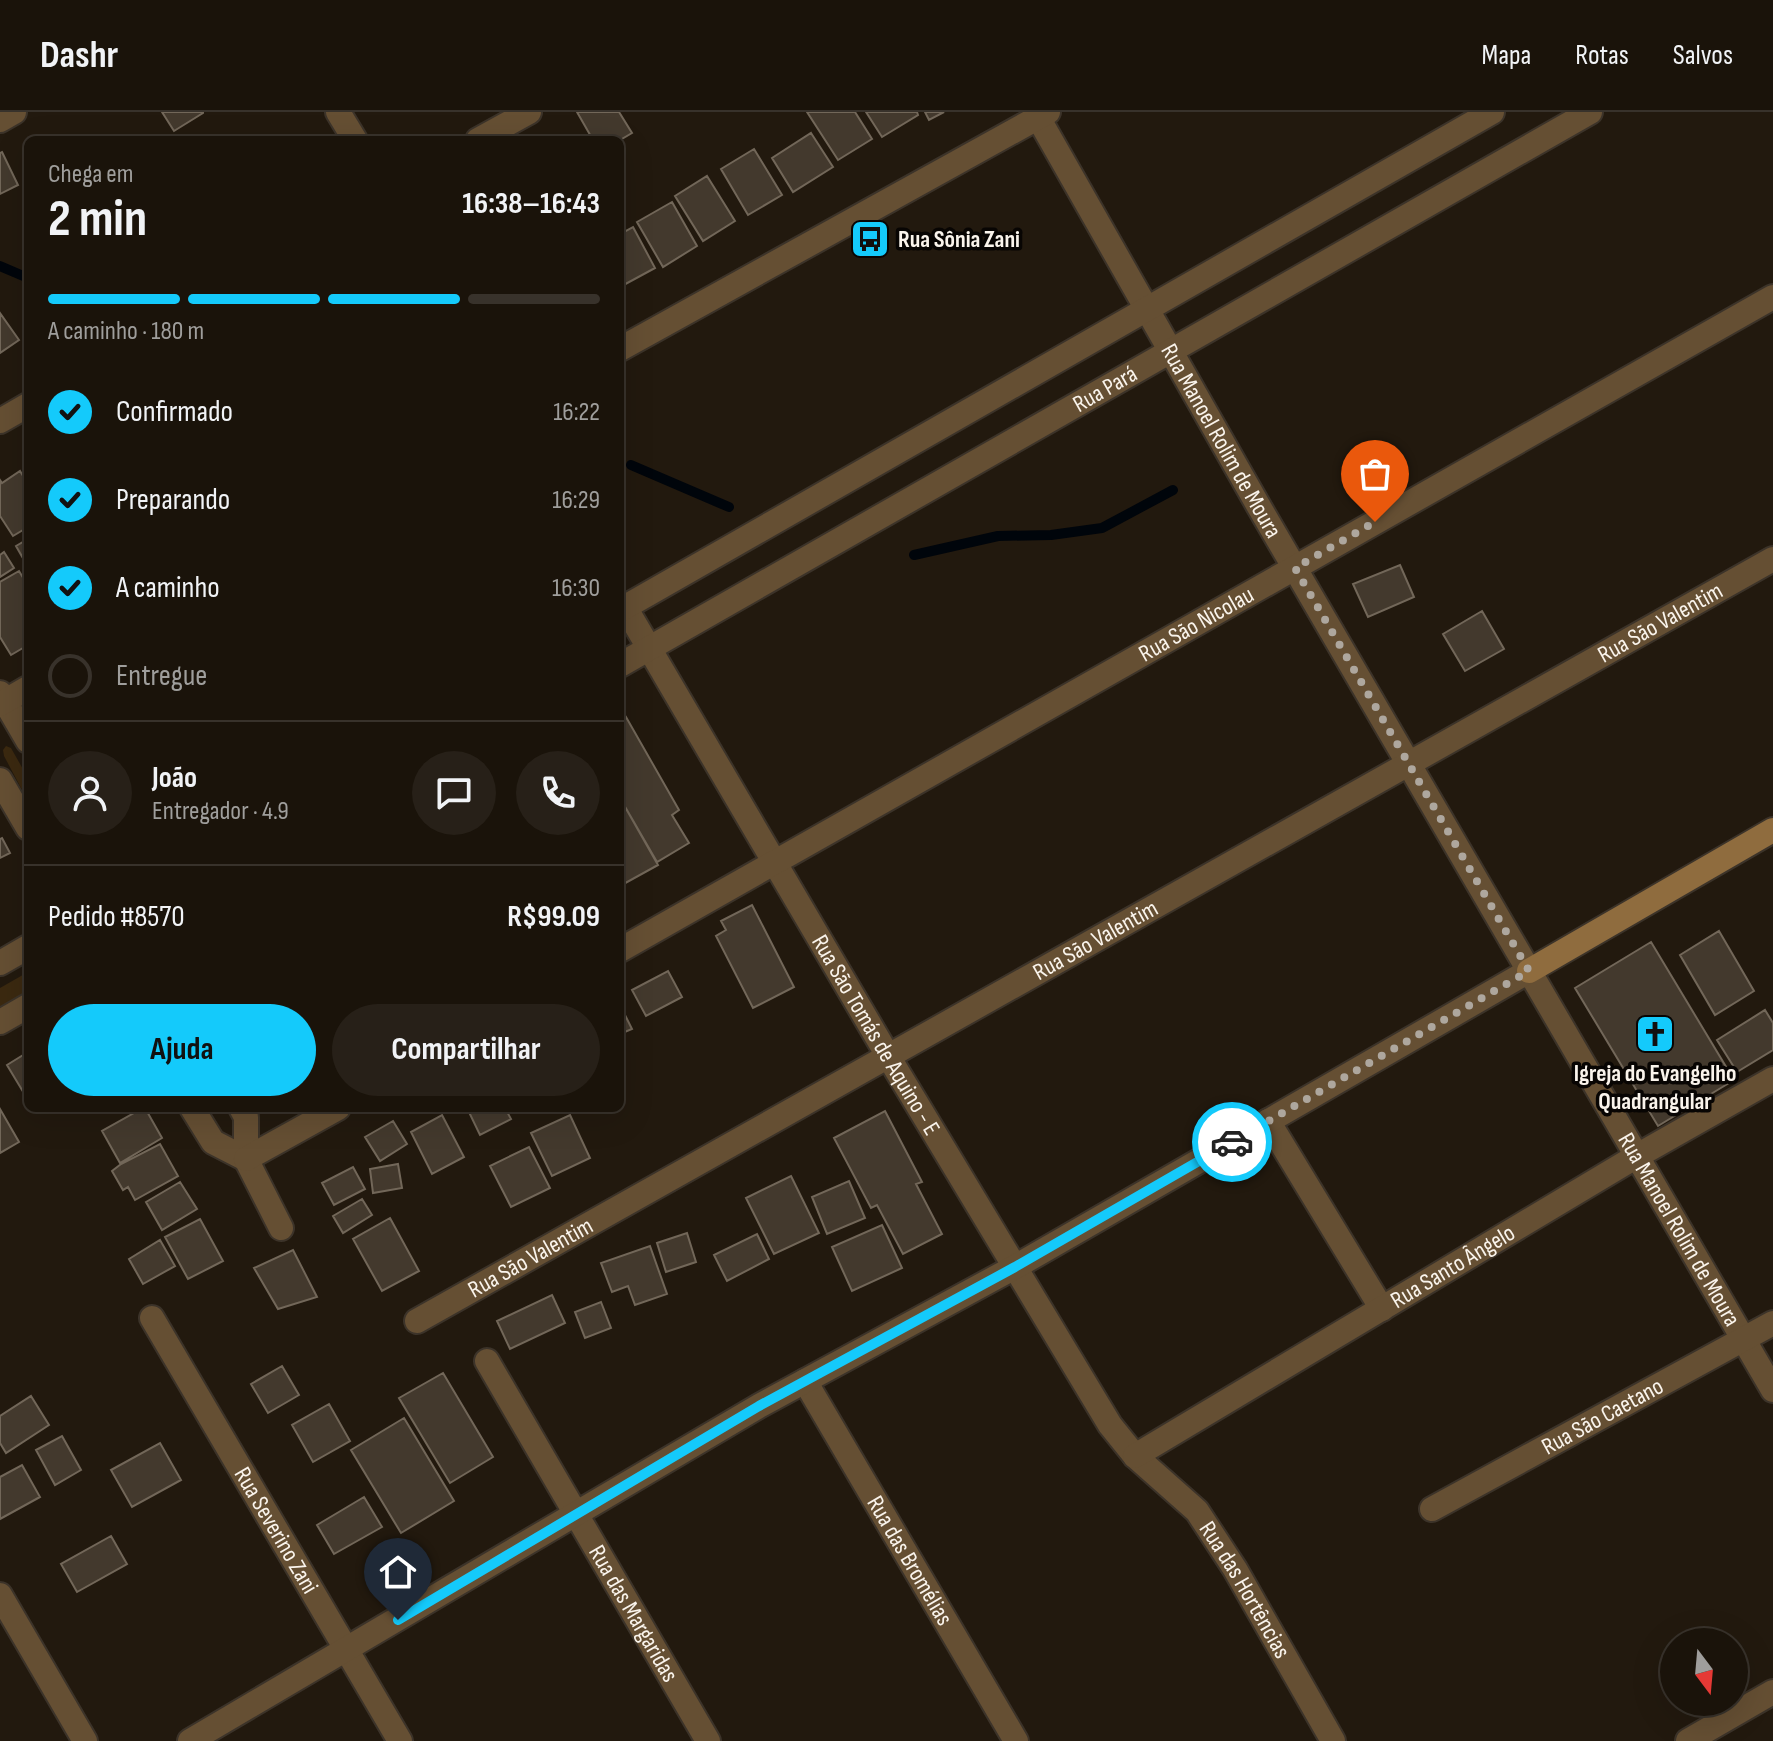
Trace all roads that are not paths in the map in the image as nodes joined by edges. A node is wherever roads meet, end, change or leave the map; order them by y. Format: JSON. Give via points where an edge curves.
{"nodes":[{"id":1,"x":14,"y":112,"type":"edge"},
{"id":2,"x":338,"y":112,"type":"edge"},
{"id":3,"x":529,"y":112,"type":"edge"},
{"id":4,"x":1492,"y":112,"type":"edge"},
{"id":5,"x":1590,"y":112,"type":"edge"},
{"id":6,"x":1040,"y":114,"type":"edge"},
{"id":7,"x":0,"y":120,"type":"edge"},
{"id":8,"x":353,"y":136,"type":"edge"},
{"id":9,"x":485,"y":136,"type":"edge"},
{"id":10,"x":1773,"y":297,"type":"edge"},
{"id":11,"x":1147,"y":309,"type":"junction"},
{"id":12,"x":624,"y":347,"type":"edge"},
{"id":13,"x":1171,"y":351,"type":"junction"},
{"id":14,"x":24,"y":407,"type":"edge"},
{"id":15,"x":0,"y":421,"type":"edge"},
{"id":16,"x":1773,"y":559,"type":"edge"},
{"id":17,"x":1295,"y":568,"type":"junction"},
{"id":18,"x":624,"y":607,"type":"edge"},
{"id":19,"x":624,"y":609,"type":"edge"},
{"id":20,"x":650,"y":648,"type":"junction"},
{"id":21,"x":624,"y":663,"type":"edge"},
{"id":22,"x":24,"y":690,"type":"edge"},
{"id":23,"x":2,"y":699,"type":"edge"},
{"id":24,"x":24,"y":735,"type":"edge"},
{"id":25,"x":1409,"y":763,"type":"junction"},
{"id":26,"x":0,"y":780,"type":"edge"},
{"id":27,"x":24,"y":821,"type":"edge"},
{"id":28,"x":1773,"y":830,"type":"edge"},
{"id":29,"x":775,"y":864,"type":"junction"},
{"id":30,"x":624,"y":948,"type":"edge"},
{"id":31,"x":24,"y":949,"type":"edge"},
{"id":32,"x":0,"y":963,"type":"edge"},
{"id":33,"x":1529,"y":971,"type":"junction"},
{"id":34,"x":24,"y":1008,"type":"edge"},
{"id":35,"x":0,"y":1022,"type":"edge"},
{"id":36,"x":888,"y":1056,"type":"junction"},
{"id":37,"x":1773,"y":1079,"type":"edge"},
{"id":38,"x":194,"y":1112,"type":"edge"},
{"id":39,"x":243,"y":1112,"type":"edge"},
{"id":40,"x":331,"y":1112,"type":"edge"},
{"id":41,"x":1268,"y":1121,"type":"junction"},
{"id":42,"x":1637,"y":1156,"type":"junction"},
{"id":43,"x":246,"y":1159,"type":"junction"},
{"id":44,"x":281,"y":1228,"type":"dead end"},
{"id":45,"x":1015,"y":1267,"type":"junction"},
{"id":46,"x":1382,"y":1309,"type":"junction"},
{"id":47,"x":152,"y":1318,"type":"dead end"},
{"id":48,"x":417,"y":1321,"type":"dead end"},
{"id":49,"x":1773,"y":1323,"type":"edge"},
{"id":50,"x":1744,"y":1340,"type":"junction"},
{"id":51,"x":487,"y":1361,"type":"dead end"},
{"id":52,"x":805,"y":1381,"type":"junction"},
{"id":53,"x":1773,"y":1390,"type":"edge"},
{"id":54,"x":1135,"y":1456,"type":"junction"},
{"id":55,"x":1432,"y":1509,"type":"dead end"},
{"id":56,"x":576,"y":1515,"type":"junction"},
{"id":57,"x":0,"y":1595,"type":"edge"},
{"id":58,"x":348,"y":1650,"type":"junction"},
{"id":59,"x":1773,"y":1692,"type":"edge"},
{"id":60,"x":85,"y":1741,"type":"edge"},
{"id":61,"x":190,"y":1741,"type":"edge"},
{"id":62,"x":400,"y":1741,"type":"edge"},
{"id":63,"x":708,"y":1741,"type":"edge"},
{"id":64,"x":1016,"y":1741,"type":"edge"},
{"id":65,"x":1333,"y":1741,"type":"edge"},
{"id":66,"x":1688,"y":1741,"type":"edge"}],
"edges":[{"from":1,"to":7,"type":"street"},
{"from":2,"to":8,"type":"street"},
{"from":3,"to":9,"type":"street"},
{"from":4,"to":11,"type":"street","name":"Rua Pará"},
{"from":5,"to":13,"type":"street","name":"Rua Pará"},
{"from":6,"to":11,"type":"street","name":"Rua Manoel Rolim de Moura"},
{"from":6,"to":12,"type":"street"},
{"from":10,"to":17,"type":"street","name":"Rua São Nicolau"},
{"from":11,"to":13,"type":"street","name":"Rua Manoel Rolim de Moura"},
{"from":11,"to":18,"type":"street","name":"Rua Pará"},
{"from":13,"to":17,"type":"street","name":"Rua Manoel Rolim de Moura"},
{"from":13,"to":20,"type":"street","name":"Rua Pará"},
{"from":14,"to":15,"type":"street"},
{"from":16,"to":25,"type":"street","name":"Rua São Valentim"},
{"from":17,"to":25,"type":"street","name":"Rua Manoel Rolim de Moura"},
{"from":17,"to":29,"type":"street","name":"Rua São Nicolau"},
{"from":19,"to":20,"type":"street","name":"Rua São Tomás de Aquino - E"},
{"from":20,"to":21,"type":"street","name":"Rua Pará"},
{"from":20,"to":29,"type":"street","name":"Rua São Tomás de Aquino - E"},
{"from":22,"to":23,"type":"street"},
{"from":23,"to":24,"type":"street"},
{"from":25,"to":33,"type":"street","name":"Rua Manoel Rolim de Moura"},
{"from":25,"to":36,"type":"street","name":"Rua São Valentim"},
{"from":26,"to":27,"type":"street"},
{"from":28,"to":33,"type":"street"},
{"from":29,"to":30,"type":"street","name":"Rua São Nicolau"},
{"from":29,"to":36,"type":"street","name":"Rua São Tomás de Aquino - E"},
{"from":31,"to":32,"type":"street"},
{"from":33,"to":41,"type":"street"},
{"from":33,"to":42,"type":"street","name":"Rua Manoel Rolim de Moura"},
{"from":34,"to":35,"type":"street"},
{"from":36,"to":45,"type":"street","name":"Rua São Tomás de Aquino - E"},
{"from":36,"to":48,"type":"street","name":"Rua São Valentim"},
{"from":37,"to":42,"type":"street","name":"Rua Santo Ângelo"},
{"from":38,"to":43,"type":"street","via":[[213,1142]]},
{"from":39,"to":43,"type":"street"},
{"from":40,"to":43,"type":"street"},
{"from":41,"to":45,"type":"street"},
{"from":41,"to":46,"type":"street"},
{"from":42,"to":46,"type":"street","name":"Rua Santo Ângelo"},
{"from":42,"to":50,"type":"street","name":"Rua Manoel Rolim de Moura"},
{"from":43,"to":44,"type":"street"},
{"from":45,"to":52,"type":"street"},
{"from":45,"to":54,"type":"street","name":"Rua São Tomás de Aquino - E","via":[[1110,1425]]},
{"from":46,"to":54,"type":"street","name":"Rua Santo Ângelo"},
{"from":47,"to":58,"type":"street","name":"Rua Severino Zani"},
{"from":49,"to":50,"type":"street","name":"Rua São Caetano"},
{"from":50,"to":53,"type":"street","name":"Rua Manoel Rolim de Moura"},
{"from":50,"to":55,"type":"street","name":"Rua São Caetano"},
{"from":51,"to":56,"type":"street","name":"Rua das Margaridas"},
{"from":52,"to":56,"type":"street"},
{"from":52,"to":64,"type":"street","name":"Rua das Bromélias"},
{"from":54,"to":65,"type":"street","name":"Rua das Hortências","via":[[1197,1511]]},
{"from":56,"to":58,"type":"street"},
{"from":56,"to":63,"type":"street","name":"Rua das Margaridas"},
{"from":57,"to":60,"type":"street"},
{"from":58,"to":61,"type":"street"},
{"from":58,"to":62,"type":"street","name":"Rua Severino Zani"},
{"from":59,"to":66,"type":"street"}]}
